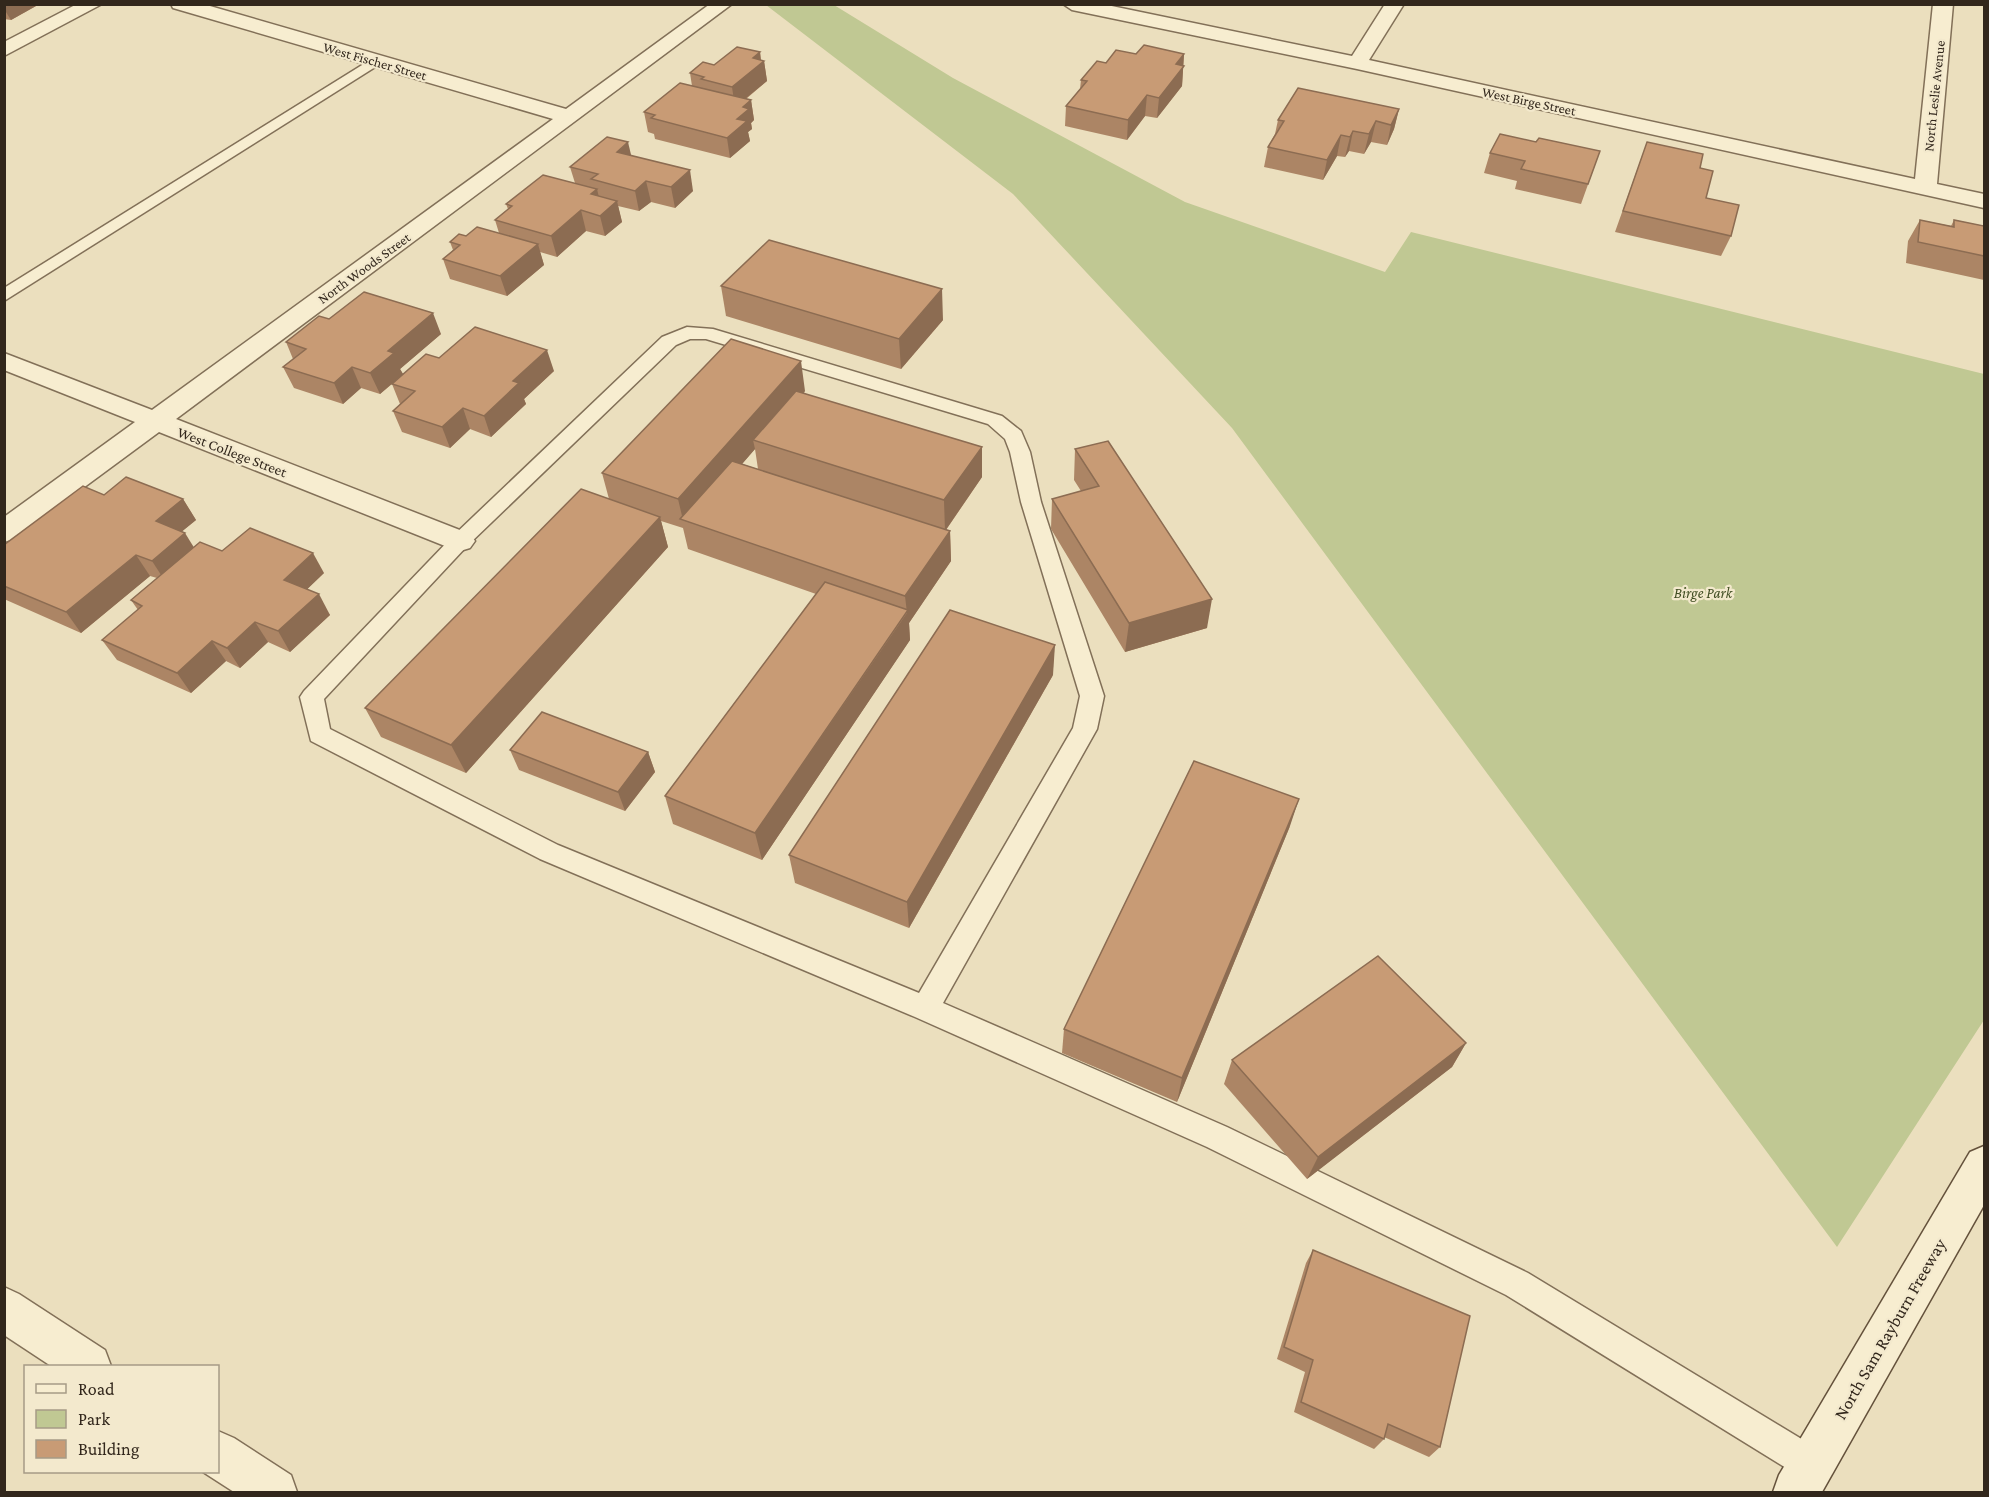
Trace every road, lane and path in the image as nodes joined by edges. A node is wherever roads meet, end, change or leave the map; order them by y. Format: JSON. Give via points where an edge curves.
{"nodes":[{"id":1,"x":93,"y":4,"type":"edge"},
{"id":2,"x":180,"y":4,"type":"edge"},
{"id":3,"x":723,"y":4,"type":"edge"},
{"id":4,"x":1072,"y":4,"type":"edge"},
{"id":5,"x":1395,"y":4,"type":"edge"},
{"id":6,"x":1943,"y":4,"type":"edge"},
{"id":7,"x":4,"y":50,"type":"edge"},
{"id":8,"x":375,"y":60,"type":"junction"},
{"id":9,"x":1357,"y":63,"type":"junction"},
{"id":10,"x":570,"y":117,"type":"junction"},
{"id":11,"x":1925,"y":188,"type":"junction"},
{"id":12,"x":1984,"y":201,"type":"edge"},
{"id":13,"x":4,"y":296,"type":"edge"},
{"id":14,"x":4,"y":361,"type":"edge"},
{"id":15,"x":155,"y":422,"type":"junction"},
{"id":16,"x":4,"y":532,"type":"edge"},
{"id":17,"x":460,"y":541,"type":"junction"},
{"id":18,"x":925,"y":1008,"type":"junction"},
{"id":19,"x":1984,"y":1166,"type":"edge"},
{"id":20,"x":4,"y":1309,"type":"edge"},
{"id":21,"x":87,"y":1365,"type":"edge"},
{"id":22,"x":219,"y":1455,"type":"edge"},
{"id":23,"x":1804,"y":1478,"type":"edge"},
{"id":24,"x":274,"y":1492,"type":"edge"}],
"edges":[{"from":1,"to":7,"type":"street"},
{"from":2,"to":8,"type":"street","name":"West Fischer Street"},
{"from":3,"to":10,"type":"street","name":"North Woods Street"},
{"from":4,"to":9,"type":"street","name":"West Birge Street"},
{"from":5,"to":9,"type":"street"},
{"from":6,"to":11,"type":"street","name":"North Leslie Avenue"},
{"from":8,"to":10,"type":"street","name":"West Fischer Street"},
{"from":8,"to":13,"type":"lane"},
{"from":9,"to":11,"type":"street","name":"West Birge Street"},
{"from":10,"to":15,"type":"street","name":"North Woods Street"},
{"from":11,"to":12,"type":"street","name":"West Birge Street"},
{"from":14,"to":15,"type":"street","name":"West College Street"},
{"from":15,"to":16,"type":"street","name":"North Woods Street"},
{"from":15,"to":17,"type":"street","name":"West College Street"},
{"from":17,"to":18,"type":"lane","via":[[312,697],[319,734],[549,852]]},
{"from":17,"to":18,"type":"lane","via":[[669,341],[687,333],[707,333],[995,420],[1014,436],[1092,696],[1085,729]]},
{"from":18,"to":23,"type":"lane","via":[[1217,1137],[1517,1284]]},
{"from":19,"to":23,"type":"street","name":"North Sam Rayburn Freeway"},
{"from":20,"to":21,"type":"street"},
{"from":22,"to":24,"type":"street"}]}
